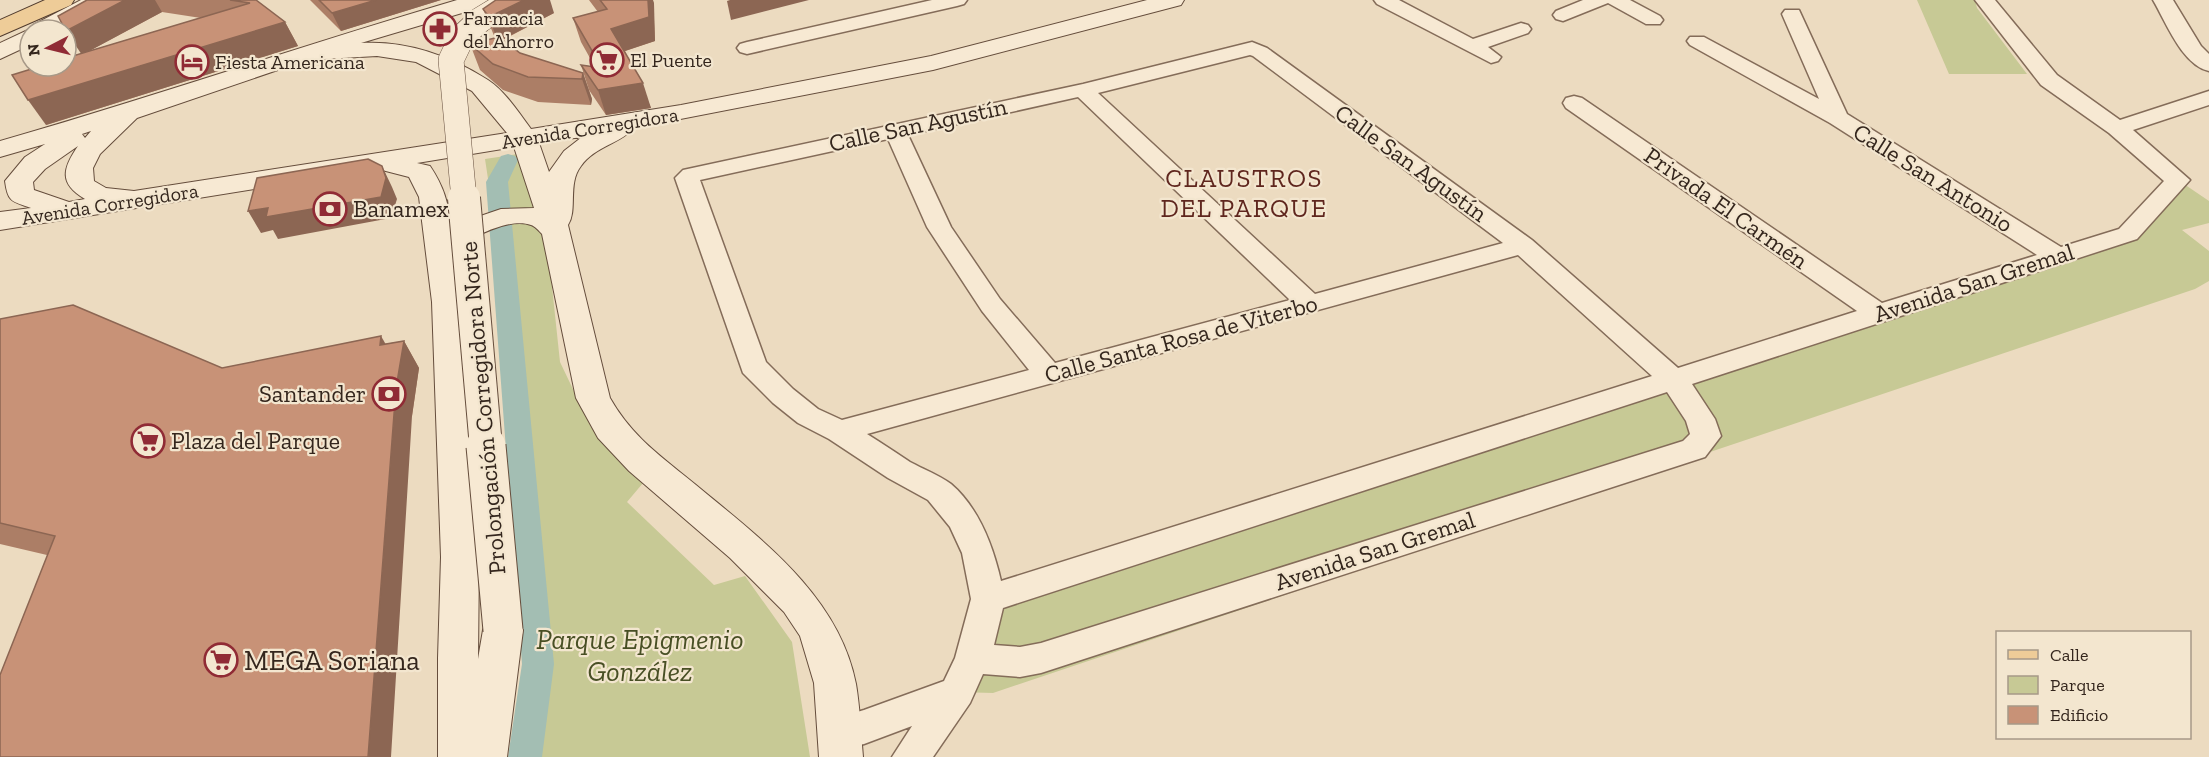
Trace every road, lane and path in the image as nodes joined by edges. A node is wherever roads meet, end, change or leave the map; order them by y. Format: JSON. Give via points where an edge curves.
{"nodes":[{"id":1,"x":49,"y":0,"type":"edge"},
{"id":2,"x":63,"y":0,"type":"edge"},
{"id":3,"x":98,"y":0,"type":"edge"},
{"id":4,"x":481,"y":0,"type":"edge"},
{"id":5,"x":513,"y":0,"type":"edge"},
{"id":6,"x":957,"y":0,"type":"edge"},
{"id":7,"x":1173,"y":0,"type":"edge"},
{"id":8,"x":1384,"y":0,"type":"edge"},
{"id":9,"x":1600,"y":0,"type":"edge"},
{"id":10,"x":1615,"y":0,"type":"edge"},
{"id":11,"x":1984,"y":0,"type":"edge"},
{"id":12,"x":2163,"y":0,"type":"edge"},
{"id":13,"x":930,"y":3,"type":"edge"},
{"id":14,"x":1792,"y":14,"type":"dead end"},
{"id":15,"x":1563,"y":15,"type":"dead end"},
{"id":16,"x":64,"y":18,"type":"edge"},
{"id":17,"x":1653,"y":20,"type":"dead end"},
{"id":18,"x":0,"y":27,"type":"edge"},
{"id":19,"x":1521,"y":29,"type":"dead end"},
{"id":20,"x":1697,"y":41,"type":"dead end"},
{"id":21,"x":18,"y":42,"type":"edge"},
{"id":22,"x":1472,"y":46,"type":"junction"},
{"id":23,"x":747,"y":48,"type":"dead end"},
{"id":24,"x":0,"y":51,"type":"edge"},
{"id":25,"x":305,"y":52,"type":"junction"},
{"id":26,"x":1491,"y":57,"type":"dead end"},
{"id":27,"x":2209,"y":65,"type":"edge"},
{"id":28,"x":1083,"y":90,"type":"junction"},
{"id":29,"x":2209,"y":98,"type":"edge"},
{"id":30,"x":1574,"y":103,"type":"dead end"},
{"id":31,"x":136,"y":110,"type":"junction"},
{"id":32,"x":681,"y":113,"type":"junction"},
{"id":33,"x":1838,"y":118,"type":"junction"},
{"id":34,"x":99,"y":121,"type":"junction"},
{"id":35,"x":2117,"y":128,"type":"junction"},
{"id":36,"x":896,"y":130,"type":"junction"},
{"id":37,"x":524,"y":138,"type":"junction"},
{"id":38,"x":0,"y":149,"type":"edge"},
{"id":39,"x":380,"y":161,"type":"junction"},
{"id":40,"x":145,"y":198,"type":"junction"},
{"id":41,"x":69,"y":210,"type":"junction"},
{"id":42,"x":0,"y":221,"type":"edge"},
{"id":43,"x":556,"y":231,"type":"junction"},
{"id":44,"x":440,"y":245,"type":"junction"},
{"id":45,"x":1523,"y":246,"type":"junction"},
{"id":46,"x":2057,"y":256,"type":"junction"},
{"id":47,"x":1310,"y":304,"type":"junction"},
{"id":48,"x":1879,"y":314,"type":"junction"},
{"id":49,"x":1050,"y":376,"type":"junction"},
{"id":50,"x":1673,"y":380,"type":"junction"},
{"id":51,"x":840,"y":431,"type":"junction"},
{"id":52,"x":988,"y":599,"type":"junction"},
{"id":53,"x":973,"y":658,"type":"junction"},
{"id":54,"x":957,"y":692,"type":"junction"},
{"id":55,"x":841,"y":745,"type":"edge"},
{"id":56,"x":460,"y":757,"type":"edge"},
{"id":57,"x":485,"y":757,"type":"edge"},
{"id":58,"x":911,"y":757,"type":"edge"}],
"edges":[{"from":1,"to":18,"type":"main road"},
{"from":2,"to":18,"type":"main road"},
{"from":3,"to":16,"type":"main road"},
{"from":4,"to":25,"type":"main road"},
{"from":5,"to":57,"type":"main road","name":"Prolongación Corregidora Norte","bridge":true,"via":[[480,20],[462,37],[451,60],[503,630]]},
{"from":6,"to":13,"type":"street"},
{"from":7,"to":32,"type":"main road","name":"Avenida Corregidora","via":[[933,63]]},
{"from":8,"to":22,"type":"street"},
{"from":9,"to":15,"type":"street"},
{"from":10,"to":17,"type":"street"},
{"from":11,"to":35,"type":"street","via":[[2049,80]]},
{"from":12,"to":27,"type":"street","via":[[2193,50]]},
{"from":13,"to":23,"type":"street"},
{"from":14,"to":33,"type":"street"},
{"from":19,"to":22,"type":"street"},
{"from":20,"to":33,"type":"street","name":"Calle San Antonio"},
{"from":21,"to":24,"type":"main road"},
{"from":22,"to":26,"type":"street"},
{"from":25,"to":31,"type":"main road"},
{"from":25,"to":37,"type":"main road","via":[[376,49],[422,56],[481,86]]},
{"from":28,"to":36,"type":"street","name":"Calle San Agustín"},
{"from":28,"to":45,"type":"street","name":"Calle San Agustín","via":[[1251,48]]},
{"from":28,"to":47,"type":"street"},
{"from":29,"to":35,"type":"street"},
{"from":30,"to":48,"type":"street","name":"Privada El Carmén"},
{"from":31,"to":34,"type":"main road"},
{"from":31,"to":40,"type":"main road","via":[[108,129],[79,168],[81,185],[100,196]]},
{"from":32,"to":37,"type":"main road","name":"Avenida Corregidora"},
{"from":32,"to":43,"type":"main road","via":[[607,133],[568,161],[560,180]]},
{"from":33,"to":46,"type":"street","name":"Calle San Antonio"},
{"from":34,"to":38,"type":"main road"},
{"from":34,"to":41,"type":"main road","via":[[34,163],[18,181],[21,195]]},
{"from":35,"to":46,"type":"street","name":"Avenida San Gremal","via":[[2178,180],[2128,234]]},
{"from":36,"to":49,"type":"street","via":[[939,227],[991,305]]},
{"from":36,"to":51,"type":"street","name":"Calle San Agustín","via":[[687,178],[753,366],[808,416]]},
{"from":37,"to":39,"type":"main road","name":"Avenida Corregidora"},
{"from":37,"to":43,"type":"main road"},
{"from":39,"to":40,"type":"main road","name":"Avenida Corregidora"},
{"from":39,"to":44,"type":"main road","via":[[420,172],[433,197]]},
{"from":40,"to":41,"type":"main road","name":"Avenida Corregidora"},
{"from":41,"to":42,"type":"main road","name":"Avenida Corregidora"},
{"from":43,"to":44,"type":"main road","via":[[539,217],[518,216],[457,233]]},
{"from":43,"to":55,"type":"main road","via":[[593,398],[610,429],[641,462],[744,547],[798,601],[818,630],[835,683]]},
{"from":44,"to":56,"type":"main road","via":[[452,378],[460,557]]},
{"from":45,"to":47,"type":"street","name":"Calle Santa Rosa de Viterbo"},
{"from":45,"to":50,"type":"street","name":"Calle San Agustín"},
{"from":46,"to":48,"type":"street","name":"Avenida San Gremal"},
{"from":47,"to":49,"type":"street","name":"Calle Santa Rosa de Viterbo"},
{"from":48,"to":50,"type":"street","name":"Avenida San Gremal"},
{"from":49,"to":51,"type":"street","name":"Calle Santa Rosa de Viterbo"},
{"from":50,"to":52,"type":"street","name":"Avenida San Gremal"},
{"from":50,"to":53,"type":"street","name":"Avenida San Gremal","via":[[1700,419],[1706,436],[1694,449],[1041,658],[1020,662]]},
{"from":51,"to":52,"type":"street","name":"Calle San Agustín","via":[[939,492],[963,520],[978,553]]},
{"from":52,"to":53,"type":"street","name":"Calle San Agustín"},
{"from":53,"to":54,"type":"street","name":"Calle San Agustín"},
{"from":54,"to":55,"type":"street","via":[[864,728]]},
{"from":54,"to":58,"type":"street","name":"Calle San Agustín"}]}
